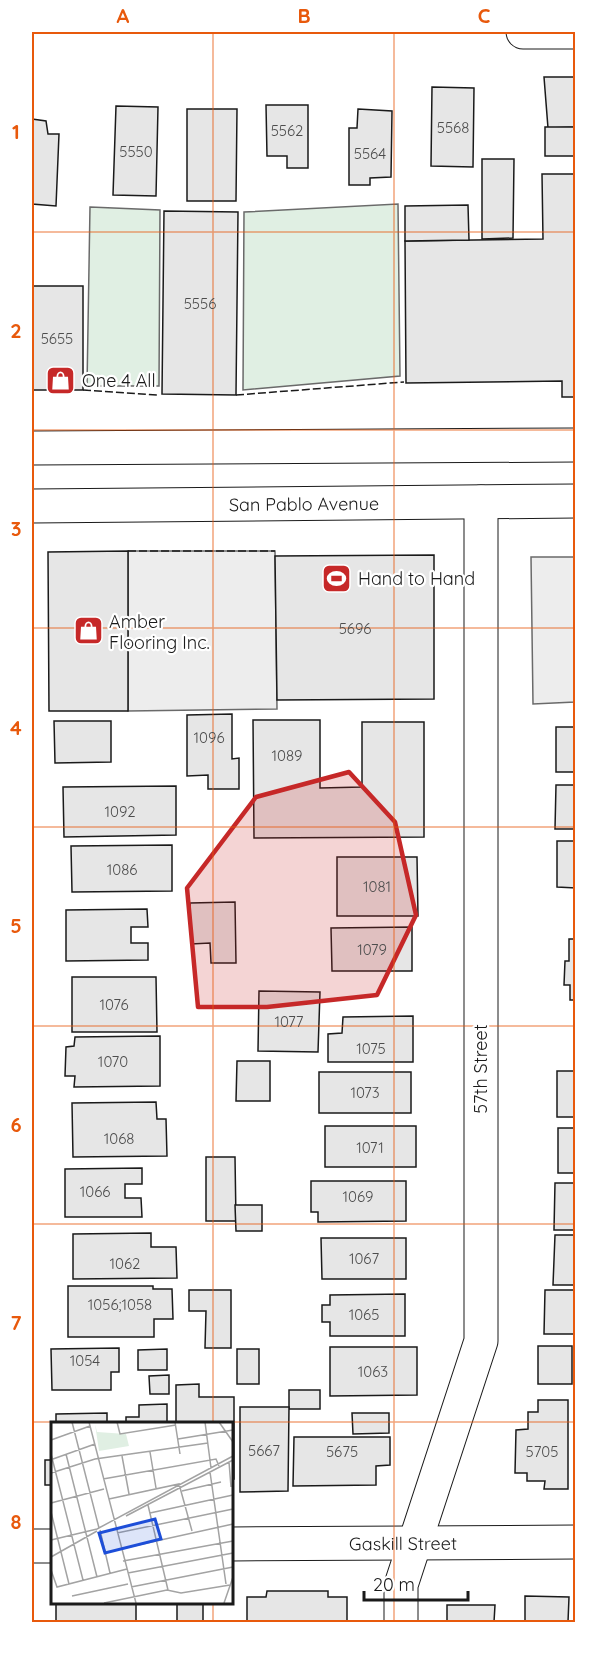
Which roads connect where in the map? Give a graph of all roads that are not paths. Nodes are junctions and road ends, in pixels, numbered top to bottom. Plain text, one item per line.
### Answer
1 (524, 32) edge
2 (576, 32) edge
3 (576, 445) edge
4 (32, 448) edge
5 (576, 501) edge
6 (481, 502) junction
7 (32, 506) edge
8 (415, 1542) junction
9 (576, 1542) edge
10 (232, 1544) edge
11 (32, 1546) edge
12 (51, 1546) edge
13 (401, 1623) edge

1 - 2 street
3 - 4 street
5 - 6 street, San Pablo Avenue
6 - 7 street, San Pablo Avenue
6 - 8 street, 57th Street
8 - 9 street, Gaskill Street
8 - 10 street, Gaskill Street
8 - 13 street, 57th Street
11 - 12 street

